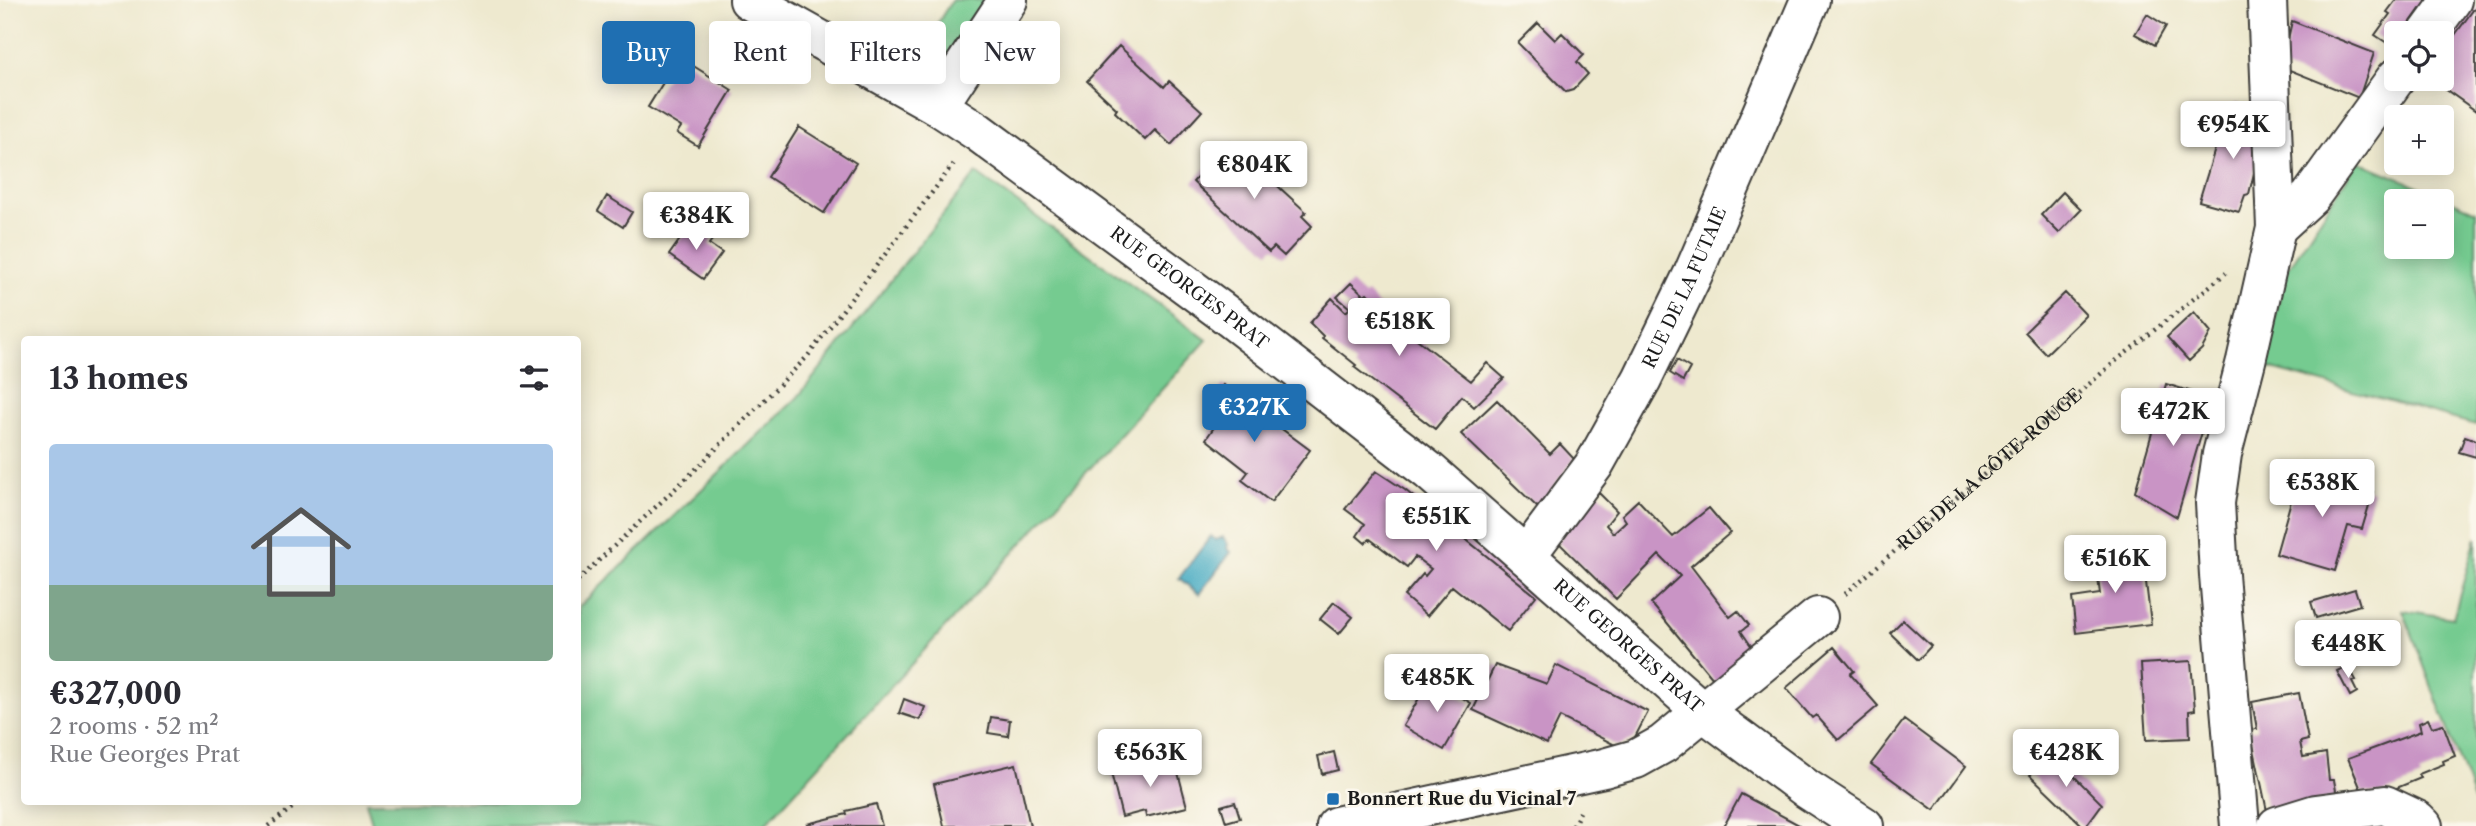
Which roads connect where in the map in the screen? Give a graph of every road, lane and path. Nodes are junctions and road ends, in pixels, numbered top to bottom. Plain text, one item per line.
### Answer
1 (749, 0) edge
2 (1008, 0) edge
3 (1810, 0) edge
4 (2267, 0) edge
5 (2452, 0) edge
6 (2437, 21) edge
7 (2387, 91) edge
8 (938, 106) junction
9 (978, 132) junction
10 (2276, 228) junction
11 (2236, 265) dead end
12 (1526, 556) junction
13 (581, 577) edge
14 (1818, 617) joint
15 (1701, 710) junction
16 (296, 805) edge
17 (1354, 824) edge
18 (268, 826) edge
19 (1864, 826) edge
20 (2240, 826) edge
21 (2277, 826) edge
22 (2423, 826) edge

1 - 8 street, RUE GEORGES PRAT
2 - 8 street
3 - 12 street, RUE DE LA FUTAIE
4 - 10 street
5 - 6 street
7 - 10 street
8 - 9 street, RUE GEORGES PRAT
9 - 12 street, RUE GEORGES PRAT
9 - 13 path
10 - 20 street
11 - 14 path, RUE DE LA CÔTE-ROUGE
12 - 15 street, RUE GEORGES PRAT
14 - 15 street
15 - 17 street
15 - 19 street, RUE GEORGES PRAT
16 - 18 path
21 - 22 street

